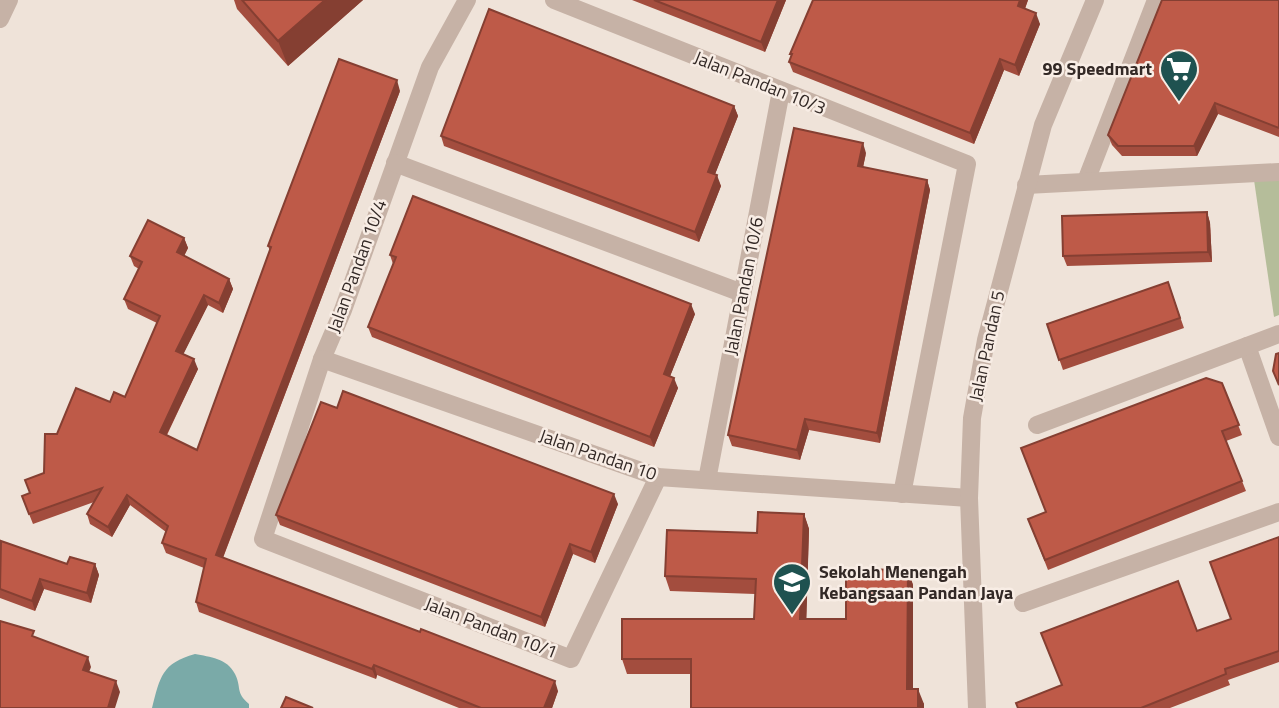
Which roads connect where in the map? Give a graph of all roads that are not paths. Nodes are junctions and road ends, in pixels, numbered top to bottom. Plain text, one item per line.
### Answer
1 (9, 0) edge
2 (467, 0) edge
3 (554, 0) edge
4 (1094, 0) edge
5 (1156, 0) edge
6 (0, 19) edge
7 (781, 91) junction
8 (395, 163) junction
9 (1279, 172) edge
10 (1086, 181) junction
11 (1026, 185) junction
12 (742, 293) junction
13 (1279, 334) edge
14 (1247, 346) junction
15 (322, 359) junction
16 (1037, 425) dead end
17 (1279, 437) edge
18 (658, 477) junction
19 (706, 480) junction
20 (902, 495) junction
21 (970, 498) junction
22 (1279, 512) edge
23 (263, 539) joint
24 (1023, 603) dead end
25 (978, 708) edge

1 - 6 street
2 - 8 street, Jalan Pandan 10/4
3 - 7 street, Jalan Pandan 10/3
4 - 11 street, Jalan Pandan 5
5 - 10 street
7 - 12 street, Jalan Pandan 10/6
7 - 20 street, Jalan Pandan 10/3
8 - 12 street
8 - 15 street, Jalan Pandan 10/4
9 - 10 street
10 - 11 street
11 - 21 street, Jalan Pandan 5
12 - 19 street, Jalan Pandan 10/6
13 - 14 street
14 - 16 street
14 - 17 street
15 - 18 street, Jalan Pandan 10
15 - 23 street, Jalan Pandan 10/4
18 - 19 street, Jalan Pandan 10
18 - 23 street, Jalan Pandan 10/1
19 - 20 street, Jalan Pandan 10
20 - 21 street, Jalan Pandan 10
21 - 25 street, Jalan Pandan 5
22 - 24 street

